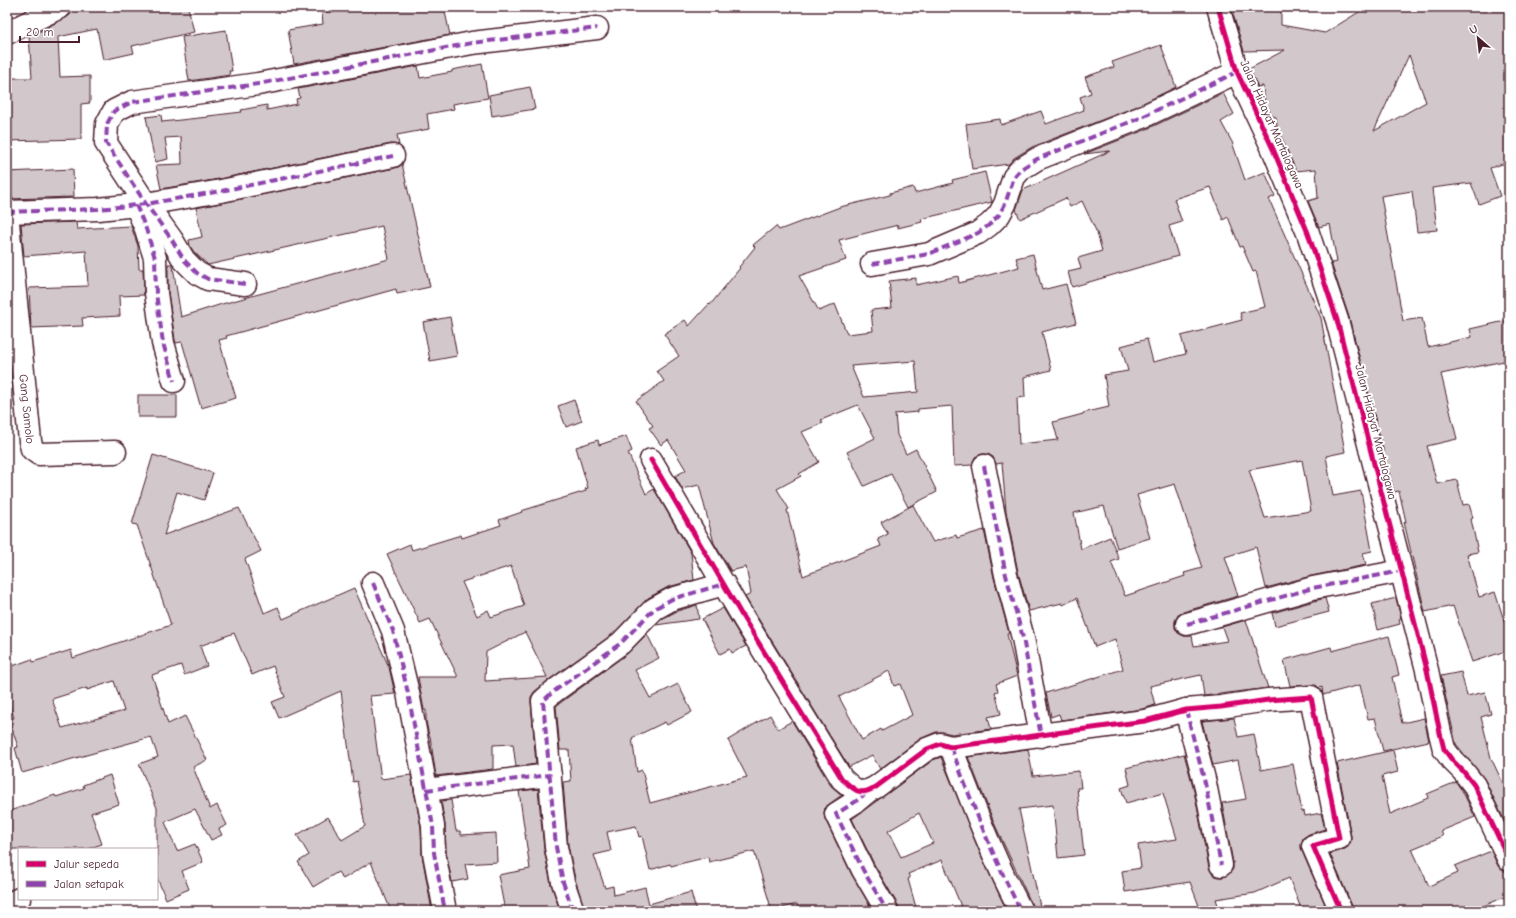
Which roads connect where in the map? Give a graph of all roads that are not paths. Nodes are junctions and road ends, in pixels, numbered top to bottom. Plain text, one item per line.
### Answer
1 (60, 7) edge
2 (1218, 7) edge
3 (597, 28) dead end
4 (7, 33) edge
5 (1237, 72) junction
6 (393, 156) dead end
7 (141, 204) junction
8 (7, 213) edge
9 (872, 264) dead end
10 (246, 284) dead end
11 (174, 381) dead end
12 (115, 452) dead end
13 (651, 460) dead end
14 (984, 466) dead end
15 (1401, 571) junction
16 (374, 583) dead end
17 (724, 584) junction
18 (1187, 624) dead end
19 (1186, 710) junction
20 (1041, 736) junction
21 (951, 747) junction
22 (550, 775) junction
23 (426, 790) junction
24 (867, 792) junction
25 (1509, 860) edge
26 (1221, 865) dead end
27 (18, 900) edge
28 (7, 905) edge
29 (445, 911) edge
30 (573, 911) edge
31 (887, 911) edge
32 (1021, 911) edge
33 (1341, 911) edge

1 - 4 street
2 - 5 street, Jalan Hidayat Martalogawa
3 - 7 street
5 - 9 street
5 - 15 street, Jalan Hidayat Martalogawa
6 - 7 street
7 - 8 street
7 - 10 street
7 - 11 street
8 - 12 street, Gang Samolo
13 - 17 street
14 - 20 street
15 - 18 street
15 - 25 street, Jalan Hidayat Martalogawa
16 - 23 street
17 - 22 street
17 - 24 street
19 - 20 street
19 - 26 street
19 - 33 street
20 - 21 street
21 - 24 street
21 - 32 street
22 - 23 street
22 - 30 street
23 - 29 street
24 - 31 street
27 - 28 street

